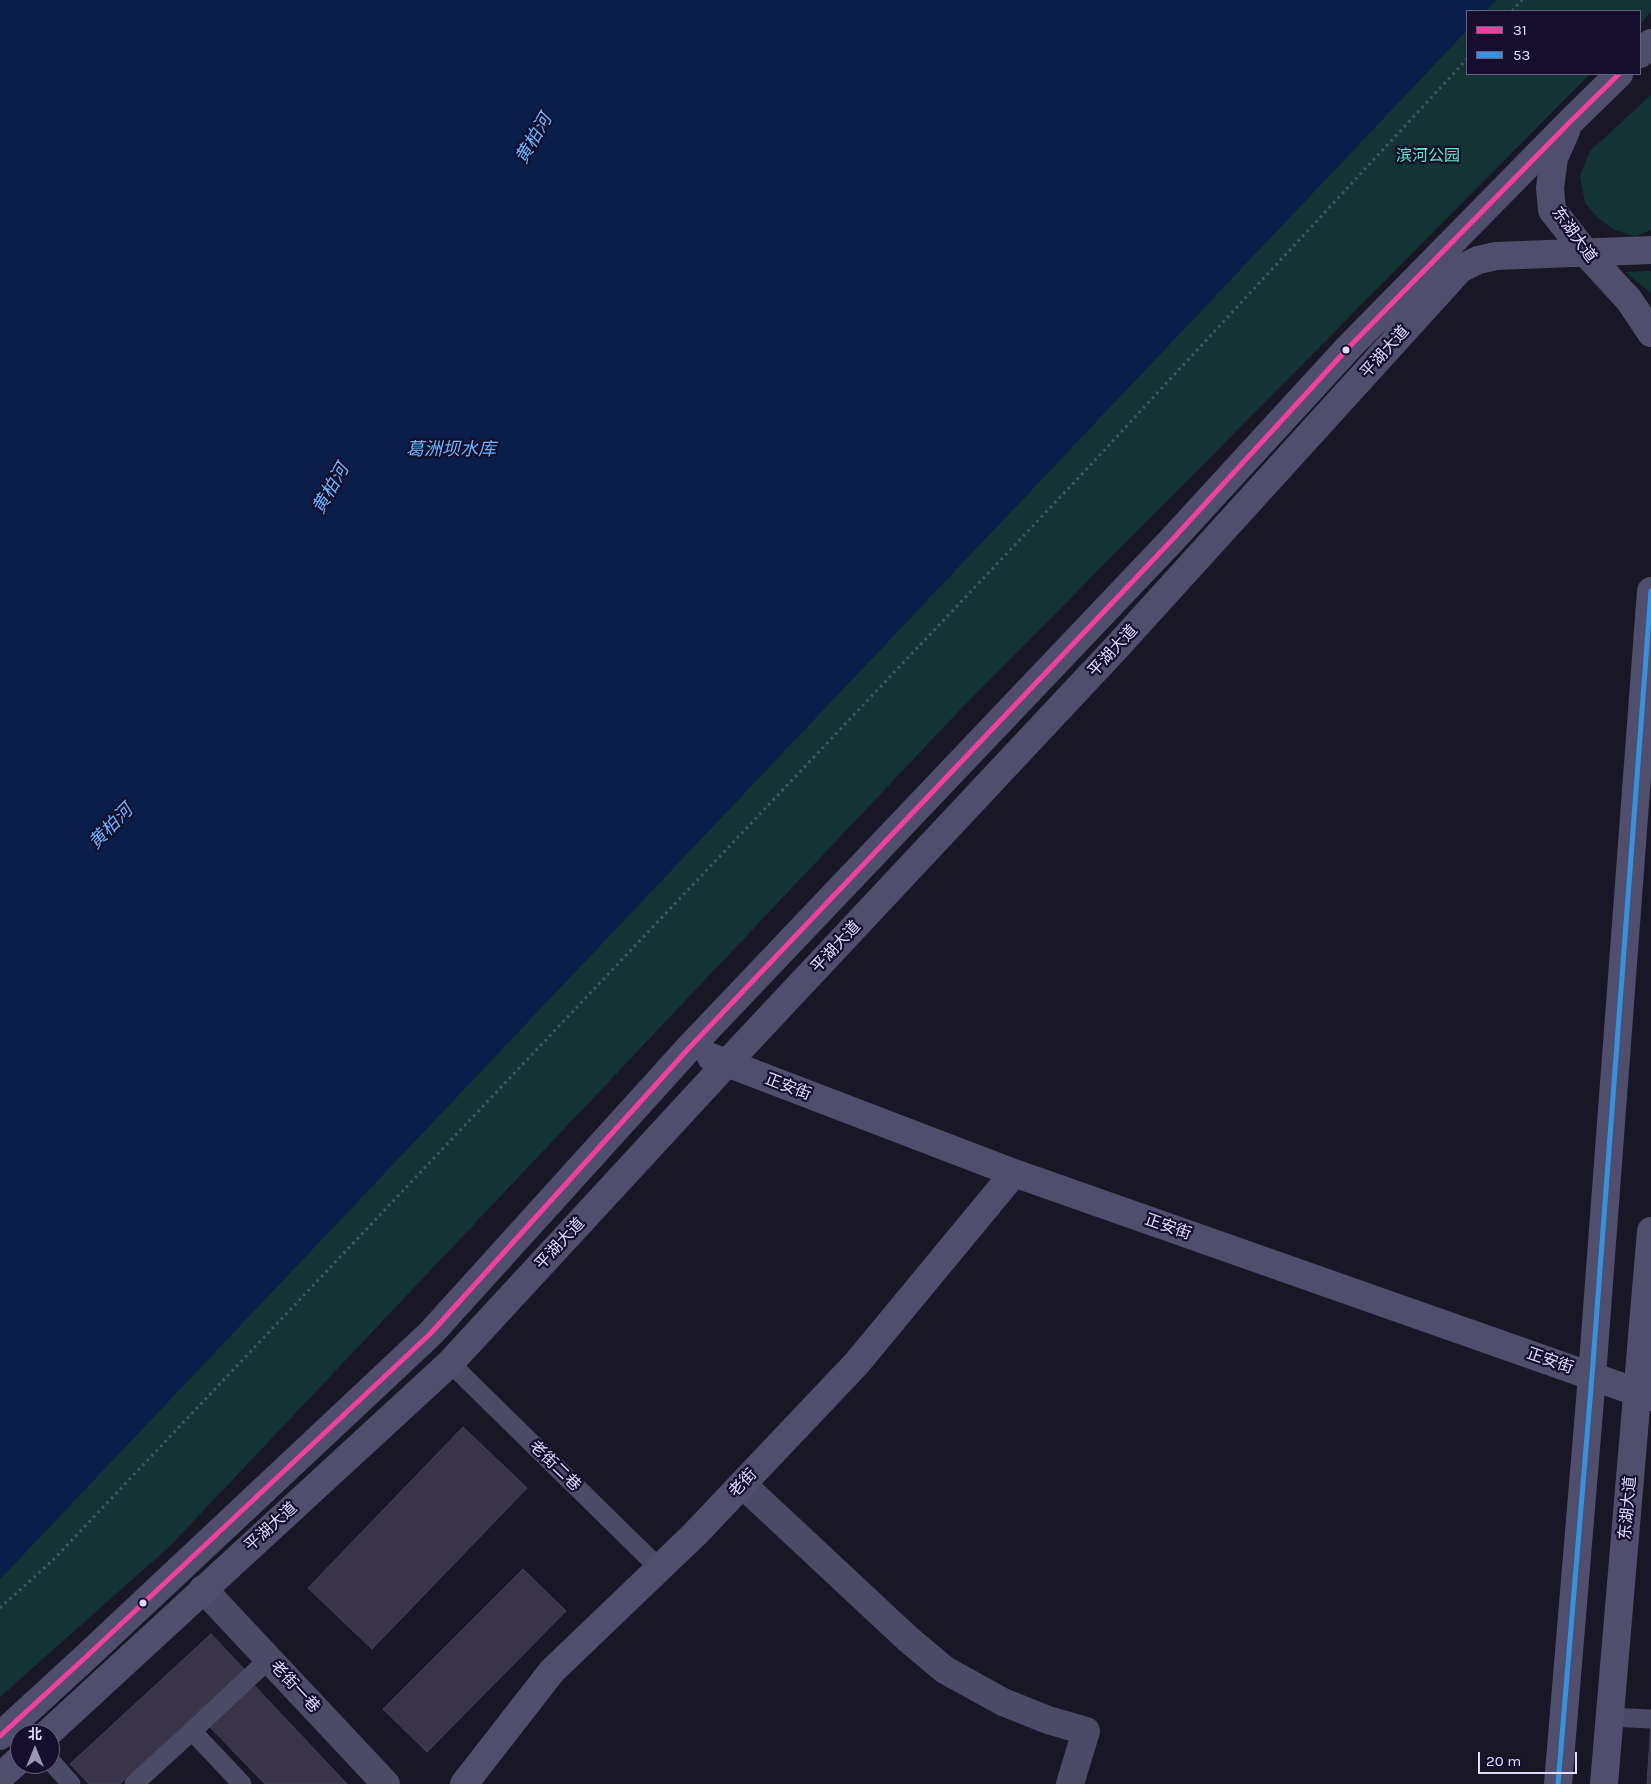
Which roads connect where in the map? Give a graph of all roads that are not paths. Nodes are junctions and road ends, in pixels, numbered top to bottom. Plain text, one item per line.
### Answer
1 (1651, 43) edge
2 (1641, 53) edge
3 (1618, 75) edge
4 (1571, 121) junction
5 (1651, 250) edge
6 (1584, 252) junction
7 (1651, 333) edge
8 (1651, 591) edge
9 (689, 1048) junction
10 (727, 1063) junction
11 (1014, 1172) junction
12 (1651, 1231) edge
13 (450, 1363) junction
14 (1592, 1376) junction
15 (1644, 1395) edge
16 (742, 1484) junction
17 (659, 1568) junction
18 (203, 1589) junction
19 (269, 1659) junction
20 (1610, 1717) junction
21 (1651, 1719) edge
22 (58, 1724) edge
23 (192, 1731) junction
24 (0, 1736) edge
25 (10, 1768) edge
26 (60, 1771) edge
27 (0, 1777) edge
28 (71, 1784) edge
29 (134, 1784) edge
30 (242, 1784) edge
31 (386, 1784) edge
32 (464, 1784) edge
33 (1070, 1784) edge
34 (1558, 1784) edge
35 (1604, 1784) edge

1 - 2 main road
3 - 4 main road, 平湖大道
4 - 6 main road, 东湖大道
4 - 9 main road, 平湖大道
5 - 6 main road, 平湖大道
6 - 7 main road, 东湖大道
6 - 10 main road, 平湖大道
8 - 14 main road
9 - 10 main road, 正安街
9 - 24 main road, 平湖大道
10 - 11 main road, 正安街
10 - 13 main road, 平湖大道
11 - 14 main road, 正安街
11 - 16 main road, 老街
12 - 15 main road, 东湖大道
13 - 17 lane, 老街二巷
13 - 18 main road, 平湖大道
14 - 15 main road, 正安街
14 - 34 main road
15 - 20 main road, 东湖大道
16 - 17 main road, 老街
16 - 33 street
17 - 32 main road, 老街
18 - 19 street, 老街一巷
18 - 22 main road, 平湖大道
19 - 23 lane
19 - 31 street, 老街一巷
20 - 21 lane
20 - 35 main road, 东湖大道
23 - 29 lane
23 - 30 lane
25 - 27 main road
26 - 28 lane

